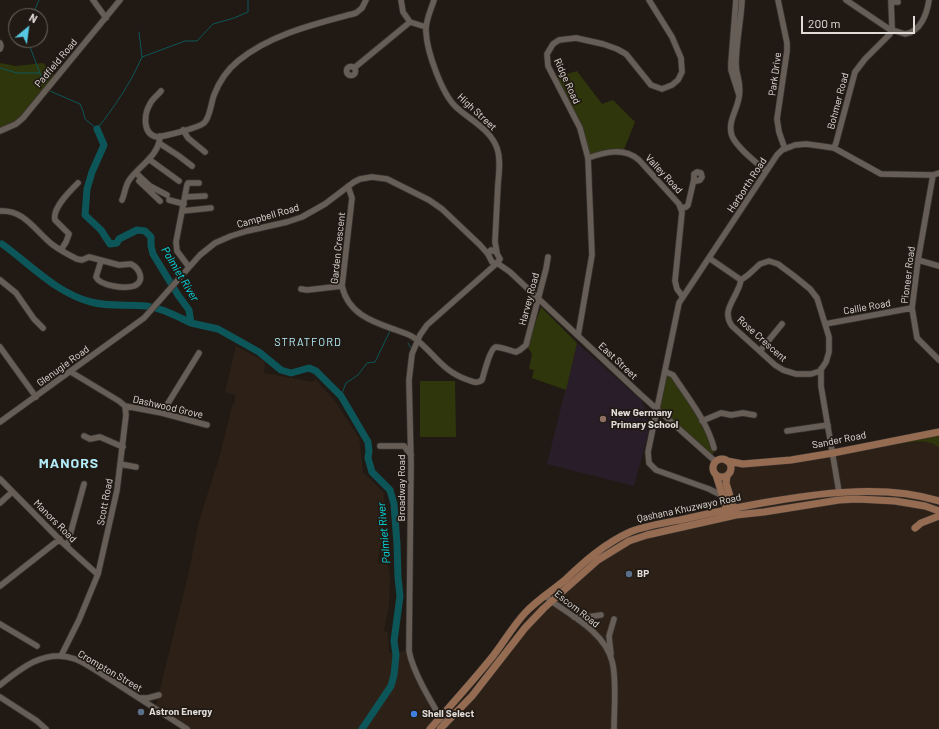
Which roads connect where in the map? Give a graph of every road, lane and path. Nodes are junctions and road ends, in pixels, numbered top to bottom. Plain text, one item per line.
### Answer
1 (93, 0) edge
2 (120, 0) edge
3 (366, 0) edge
4 (401, 0) edge
5 (434, 0) edge
6 (649, 0) edge
7 (736, 0) edge
8 (742, 0) edge
9 (778, 0) edge
10 (846, 0) edge
11 (929, 0) edge
12 (891, 1) edge
13 (898, 2) dead end
14 (106, 18) junction
15 (410, 22) junction
16 (426, 27) junction
17 (892, 30) junction
18 (0, 43) edge
19 (0, 49) edge
20 (354, 68) dead end
21 (161, 91) dead end
22 (740, 95) junction
23 (0, 130) edge
24 (184, 130) junction
25 (160, 136) junction
26 (159, 144) junction
27 (834, 148) junction
28 (785, 149) junction
29 (206, 152) dead end
30 (588, 158) junction
31 (150, 160) junction
32 (192, 166) dead end
33 (766, 171) junction
34 (939, 173) edge
35 (135, 174) junction
36 (924, 175) junction
37 (933, 175) junction
38 (694, 179) dead end
39 (179, 181) dead end
40 (78, 183) dead end
41 (199, 183) dead end
42 (930, 185) junction
43 (348, 186) junction
44 (205, 196) dead end
45 (185, 197) junction
46 (122, 200) dead end
47 (160, 201) dead end
48 (184, 204) junction
49 (211, 208) dead end
50 (681, 208) junction
51 (0, 211) edge
52 (182, 211) junction
53 (61, 250) junction
54 (494, 256) junction
55 (548, 257) dead end
56 (709, 258) junction
57 (918, 260) junction
58 (101, 261) junction
59 (939, 266) edge
60 (189, 268) junction
61 (0, 280) edge
62 (741, 280) junction
63 (342, 286) junction
64 (301, 289) dead end
65 (683, 297) junction
66 (538, 298) junction
67 (912, 308) junction
68 (136, 324) joint
69 (782, 324) dead end
70 (825, 324) junction
71 (43, 328) dead end
72 (578, 336) junction
73 (417, 341) junction
74 (526, 345) joint
75 (0, 347) edge
76 (760, 351) junction
77 (200, 353) dead end
78 (939, 360) edge
79 (821, 369) junction
80 (70, 372) junction
81 (666, 372) junction
82 (809, 375) junction
83 (821, 386) junction
84 (36, 397) junction
85 (125, 406) junction
86 (657, 410) junction
87 (162, 413) junction
88 (754, 415) dead end
89 (702, 421) junction
90 (0, 422) edge
91 (207, 425) dead end
92 (828, 425) junction
93 (787, 431) dead end
94 (939, 432) edge
95 (84, 436) dead end
96 (123, 446) junction
97 (380, 446) dead end
98 (714, 448) dead end
99 (833, 453) junction
100 (411, 456) junction
101 (727, 461) junction
102 (716, 462) junction
103 (120, 464) junction
104 (743, 464) junction
105 (136, 467) dead end
106 (729, 473) junction
107 (716, 475) junction
108 (0, 479) edge
109 (84, 484) dead end
110 (12, 492) junction
111 (839, 492) junction
112 (723, 496) junction
113 (939, 501) edge
114 (0, 503) edge
115 (939, 511) edge
116 (731, 513) junction
117 (939, 516) edge
118 (915, 528) dead end
119 (60, 539) junction
120 (66, 546) junction
121 (98, 574) junction
122 (0, 586) edge
123 (545, 595) junction
124 (550, 601) junction
125 (601, 614) dead end
126 (574, 617) junction
127 (614, 620) dead end
128 (0, 624) edge
129 (37, 646) dead end
130 (61, 656) junction
131 (612, 661) junction
132 (0, 685) edge
133 (159, 695) dead end
134 (0, 697) edge
135 (140, 698) junction
136 (440, 717) junction
137 (443, 727) edge
138 (46, 729) edge
139 (187, 729) edge
140 (430, 729) edge
141 (614, 729) edge

1 - 14 street
2 - 14 street, Padfield Road
3 - 24 street
4 - 15 street
5 - 16 street, High Street
6 - 30 street, Ridge Road
7 - 22 street
8 - 22 street
9 - 28 street, Park Drive
10 - 17 street
11 - 17 street
12 - 13 street
12 - 17 street
14 - 23 street, Padfield Road
15 - 16 street
15 - 20 street
16 - 54 street, High Street
17 - 27 street, Bohmer Road
18 - 19 street
21 - 25 street
22 - 33 street
24 - 25 street
24 - 29 street
25 - 26 street
26 - 31 street
26 - 32 street
27 - 28 street
27 - 36 street
28 - 33 street, Harborth Road
30 - 50 street, Valley Road
30 - 72 street, Ridge Road
31 - 35 street
31 - 39 street
33 - 56 street, Harborth Road
34 - 37 street
35 - 46 street
35 - 47 street
35 - 48 street
36 - 37 street
36 - 42 street
37 - 42 street, Pioneer Road
38 - 50 street
40 - 53 street
41 - 45 street
42 - 57 street, Pioneer Road
43 - 54 street, Campbell Road
43 - 60 street, Campbell Road
43 - 63 street, Garden Crescent
44 - 45 street
45 - 48 street
48 - 52 street
49 - 52 street
50 - 65 street, Valley Road
51 - 53 street
52 - 60 street
53 - 58 street
54 - 66 street, East Street
54 - 73 street, Broadway Road
55 - 66 street, Harvey Road
56 - 62 street
56 - 65 street, Harborth Road
57 - 59 street
57 - 67 street, Pioneer Road
58 - 58 street
60 - 68 street, Campbell Road
61 - 71 street
62 - 70 street, Rose Crescent
62 - 76 street, Rose Crescent
63 - 64 street
63 - 73 street, Garden Crescent
65 - 81 street, Harborth Road
66 - 72 street, East Street
66 - 74 street, Harvey Road
67 - 70 street, Callie Road
67 - 78 street, Pioneer Road
68 - 80 street, Glenugie Road
69 - 76 street
70 - 79 street, Rose Crescent
72 - 86 street, East Street
73 - 74 street, Garden Crescent
73 - 100 street, Broadway Road
75 - 84 street
76 - 82 street, Rose Crescent
77 - 87 street
79 - 82 street
79 - 83 street
80 - 84 street, Glenugie Road
80 - 85 street
81 - 86 street, Harborth Road
81 - 89 street
82 - 83 street
83 - 92 street
84 - 90 street, Glenugie Road
85 - 87 street, Dashwood Grove
85 - 96 street, Scott Road
86 - 102 street, East Street
86 - 112 street, Harborth Road
87 - 91 street, Dashwood Grove
88 - 89 street
89 - 98 street
92 - 93 street
92 - 99 street
94 - 99 main road, Sander Road
95 - 96 street
96 - 103 street, Scott Road
97 - 100 street
99 - 104 main road, Sander Road
99 - 111 street
100 - 136 street, Broadway Road
101 - 102 main road
101 - 104 main road, Sander Road
101 - 106 main road
102 - 107 main road
103 - 105 street
103 - 121 street, Scott Road
104 - 106 main road, Sander Road
106 - 107 main road
106 - 116 main road
107 - 112 main road
108 - 110 street, Manors Road
109 - 120 street
110 - 114 street
110 - 119 street, Manors Road
111 - 113 main road, Qashana Khuzwayo Road
111 - 116 main road, Qashana Khuzwayo Road
112 - 116 main road
115 - 116 main road, Qashana Khuzwayo Road
116 - 123 main road, Qashana Khuzwayo Road
116 - 124 main road, Qashana Khuzwayo Road
117 - 118 main road
119 - 120 street, Manors Road
119 - 122 street
120 - 121 street, Manors Road
121 - 130 street, Scott Road
123 - 124 street, Escom Road
123 - 136 main road, Qashana Khuzwayo Road
124 - 126 street, Escom Road
124 - 137 main road, Qashana Khuzwayo Road
125 - 126 street
126 - 131 street, Escom Road
127 - 131 street
128 - 129 street
130 - 132 street, Crompton Street
130 - 135 street, Crompton Street
131 - 141 street, Escom Road
133 - 135 street
134 - 138 street
135 - 139 street, Crompton Street
136 - 137 street, Broadway Road
136 - 140 main road, Qashana Khuzwayo Road

